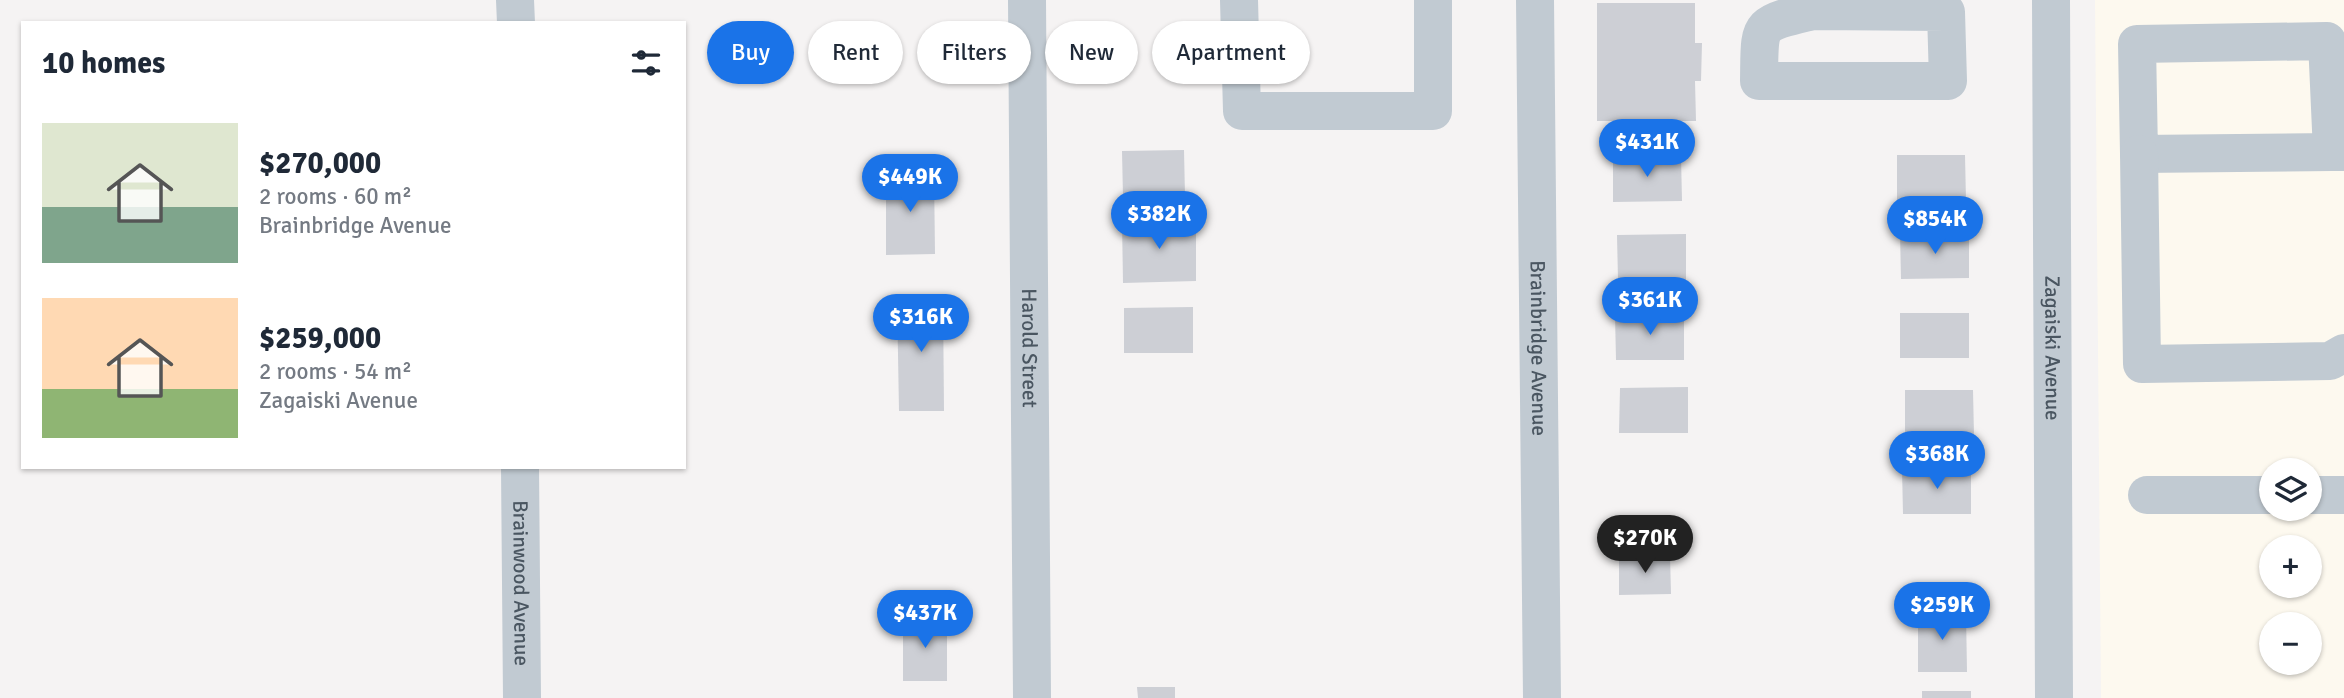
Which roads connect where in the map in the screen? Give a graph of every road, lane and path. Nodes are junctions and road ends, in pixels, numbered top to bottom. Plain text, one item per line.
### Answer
1 (515, 0) edge
2 (1027, 0) edge
3 (1239, 0) edge
4 (1433, 0) edge
5 (1535, 0) edge
6 (2052, 0) edge
7 (1814, 6) edge
8 (516, 21) edge
9 (2338, 152) edge
10 (2139, 154) junction
11 (2344, 353) edge
12 (520, 469) edge
13 (2147, 495) dead end
14 (2259, 495) edge
15 (2322, 495) edge
16 (2344, 495) edge
17 (522, 698) edge
18 (1032, 698) edge
19 (1542, 698) edge
20 (2054, 698) edge

1 - 8 street
2 - 18 street, Harold Street
3 - 4 street
5 - 19 street, Brainbridge Avenue
6 - 20 street, Zagaiski Avenue
7 - 7 street
9 - 10 street
9 - 10 street
10 - 11 street
12 - 17 street, Brainwood Avenue
13 - 14 street
15 - 16 street

